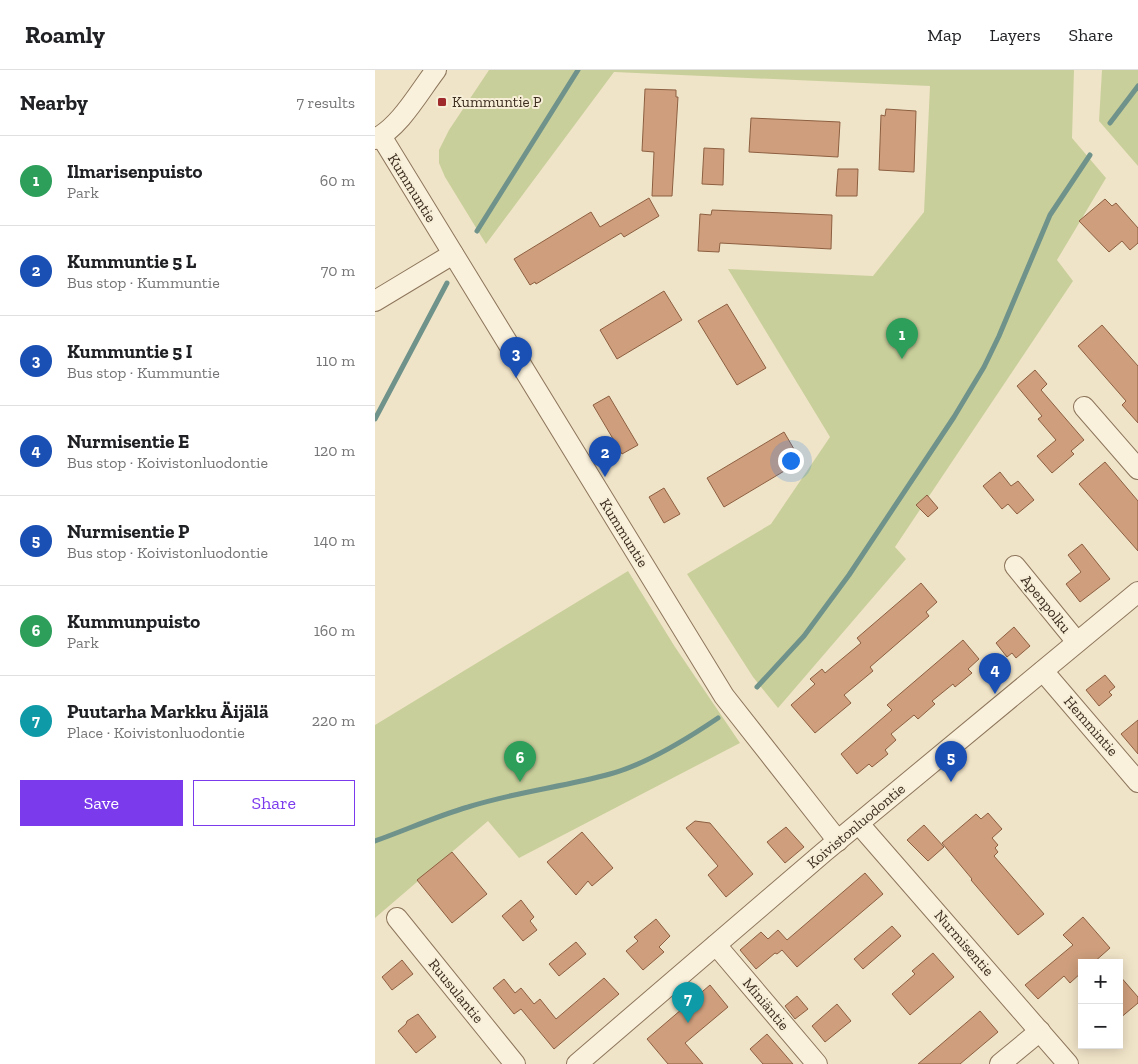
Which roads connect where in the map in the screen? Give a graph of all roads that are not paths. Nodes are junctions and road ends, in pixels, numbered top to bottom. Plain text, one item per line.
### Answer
1 (435, 70) edge
2 (378, 138) edge
3 (453, 254) junction
4 (375, 301) edge
5 (1084, 407) dead end
6 (1138, 468) edge
7 (1015, 566) dead end
8 (1138, 592) edge
9 (1077, 642) junction
10 (1043, 671) junction
11 (1138, 782) edge
12 (859, 824) junction
13 (838, 841) junction
14 (397, 918) dead end
15 (716, 945) junction
16 (1040, 1031) junction
17 (515, 1064) edge
18 (577, 1064) edge
19 (817, 1064) edge
20 (1000, 1064) edge
21 (1068, 1064) edge

1 - 2 street
2 - 3 street, Kummuntie
3 - 4 street
3 - 13 street, Kummuntie
5 - 6 street
7 - 9 street, Apenpolku
8 - 9 street, Koivistonluodontie
9 - 10 street, Koivistonluodontie
10 - 11 street, Hemmintie
10 - 12 street, Koivistonluodontie
12 - 13 street, Koivistonluodontie
12 - 16 street, Nurmisentie
13 - 15 street, Koivistonluodontie
14 - 17 street, Ruusulantie
15 - 18 street, Koivistonluodontie
15 - 19 street, Miniäntie
16 - 20 street
16 - 21 street, Nurmisentie

